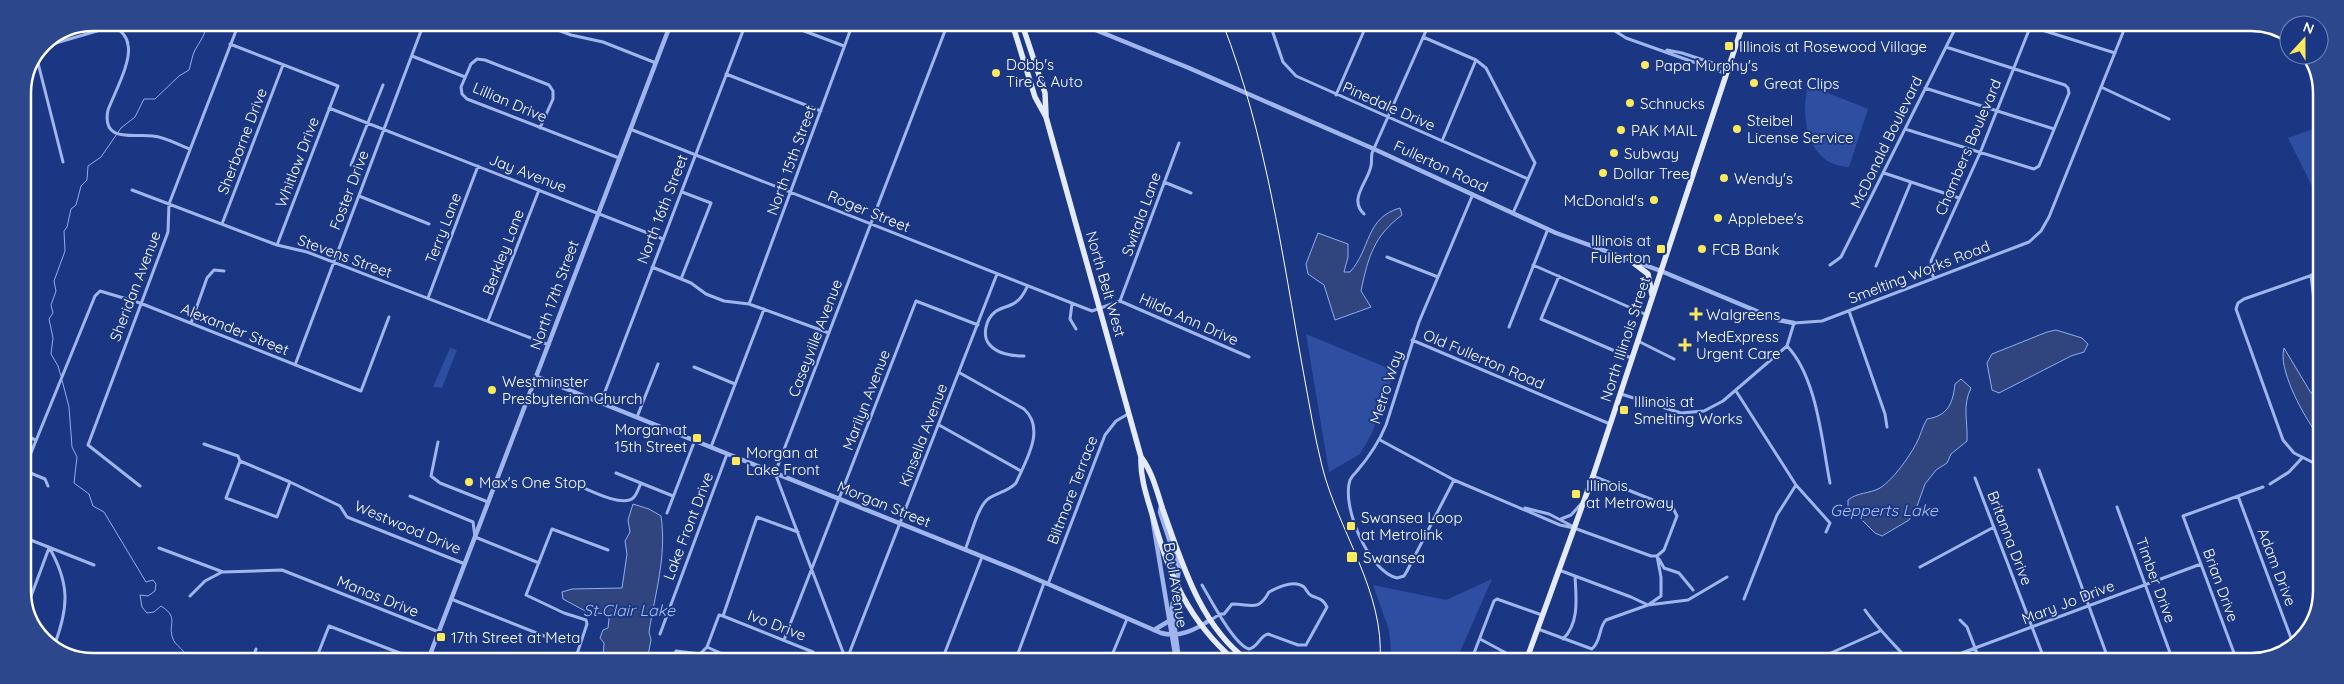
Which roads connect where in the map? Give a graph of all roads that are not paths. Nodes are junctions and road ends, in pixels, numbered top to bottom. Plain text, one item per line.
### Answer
1 (97, 31) edge
2 (120, 31) edge
3 (236, 31) edge
4 (421, 31) edge
5 (561, 31) edge
6 (668, 31) edge
7 (743, 31) edge
8 (804, 31) edge
9 (849, 31) edge
10 (945, 31) edge
11 (1014, 31) edge
12 (1024, 31) edge
13 (1098, 31) edge
14 (1272, 31) edge
15 (1364, 31) edge
16 (1426, 31) edge
17 (1615, 31) edge
18 (1741, 31) edge
19 (1954, 31) edge
20 (2027, 31) edge
21 (2047, 31) edge
22 (2124, 31) edge
23 (1423, 37) junction
24 (59, 42) edge
25 (230, 44) junction
26 (844, 46) junction
27 (1946, 47) junction
28 (2115, 53) junction
29 (412, 56) junction
30 (1476, 60) junction
31 (656, 63) junction
32 (39, 65) edge
33 (283, 65) junction
34 (2014, 69) junction
35 (1728, 71) junction
36 (726, 74) junction
37 (466, 77) junction
38 (383, 85) dead end
39 (2101, 87) junction
40 (1925, 88) junction
41 (1336, 95) junction
42 (329, 108) junction
43 (1997, 110) junction
44 (821, 111) junction
45 (1046, 117) junction
46 (1388, 118) junction
47 (2169, 119) dead end
48 (368, 123) junction
49 (540, 128) junction
50 (384, 129) junction
51 (630, 129) junction
52 (1905, 129) junction
53 (2054, 129) junction
54 (1442, 141) junction
55 (1179, 143) dead end
56 (1374, 149) junction
57 (190, 150) junction
58 (695, 153) junction
59 (1980, 153) junction
60 (619, 158) junction
61 (63, 162) dead end
62 (351, 165) dead end
63 (478, 166) junction
64 (1884, 173) junction
65 (1528, 179) junction
66 (1164, 182) junction
67 (1911, 182) junction
68 (132, 190) dead end
69 (539, 190) junction
70 (682, 192) junction
71 (791, 193) junction
72 (1191, 193) dead end
73 (1473, 194) junction
74 (359, 196) junction
75 (1959, 198) junction
76 (170, 204) junction
77 (598, 213) junction
78 (1513, 213) junction
79 (1364, 214) dead end
80 (222, 224) junction
81 (429, 224) dead end
82 (871, 224) junction
83 (1548, 229) junction
84 (663, 239) junction
85 (277, 245) junction
86 (1387, 257) dead end
87 (1631, 261) junction
88 (334, 262) junction
89 (1533, 265) junction
90 (1830, 265) dead end
91 (1876, 266) dead end
92 (652, 267) junction
93 (224, 271) dead end
94 (1661, 271) junction
95 (997, 274) junction
96 (1438, 276) junction
97 (1558, 276) junction
98 (2311, 276) joint
99 (1933, 278) junction
100 (681, 279) junction
101 (1027, 286) junction
102 (2313, 292) edge
103 (428, 298) junction
104 (1652, 299) junction
105 (1120, 301) junction
106 (140, 303) junction
107 (748, 304) junction
108 (1072, 304) junction
109 (764, 309) junction
110 (1100, 309) junction
111 (1849, 311) junction
112 (1647, 315) junction
113 (389, 317) dead end
114 (488, 322) junction
115 (191, 323) junction
116 (1794, 323) junction
117 (978, 325) junction
118 (1509, 327) dead end
119 (1076, 329) dead end
120 (829, 333) junction
121 (1412, 340) junction
122 (1638, 341) junction
123 (550, 345) junction
124 (1787, 346) junction
125 (1024, 356) dead end
126 (1249, 357) dead end
127 (1632, 358) junction
128 (1674, 359) dead end
129 (658, 364) dead end
130 (295, 365) junction
131 (694, 367) dead end
132 (960, 373) junction
133 (537, 376) junction
134 (735, 384) junction
135 (1736, 391) junction
136 (1620, 394) junction
137 (601, 402) junction
138 (1129, 414) junction
139 (637, 417) junction
140 (1610, 424) junction
141 (940, 425) junction
142 (1887, 427) dead end
143 (31, 438) edge
144 (36, 440) junction
145 (695, 440) junction
146 (1380, 440) junction
147 (438, 442) dead end
148 (204, 444) dead end
149 (711, 447) junction
150 (31, 452) edge
151 (727, 453) junction
152 (1141, 457) junction
153 (2302, 458) junction
154 (240, 461) junction
155 (2313, 463) edge
156 (2039, 470) dead end
157 (1021, 471) junction
158 (616, 473) dead end
159 (775, 473) junction
160 (31, 474) edge
161 (1592, 476) junction
162 (1975, 478) dead end
163 (1454, 480) junction
164 (290, 482) junction
165 (640, 483) junction
166 (1830, 483) dead end
167 (575, 484) dead end
168 (2270, 484) dead end
169 (1796, 485) junction
170 (48, 486) dead end
171 (140, 486) dead end
172 (2263, 487) dead end
173 (410, 496) dead end
174 (673, 496) junction
175 (2238, 496) junction
176 (840, 500) junction
177 (1584, 502) junction
178 (488, 503) junction
179 (1161, 503) junction
180 (1521, 507) junction
181 (2117, 507) dead end
182 (667, 513) dead end
183 (1152, 514) junction
184 (1561, 519) junction
185 (901, 524) junction
186 (1994, 527) junction
187 (1574, 528) junction
188 (798, 532) junction
189 (1826, 532) dead end
190 (476, 537) junction
191 (31, 540) edge
192 (49, 547) junction
193 (159, 548) dead end
194 (608, 550) dead end
195 (965, 550) junction
196 (1658, 556) junction
197 (982, 557) junction
198 (539, 563) junction
199 (465, 564) junction
200 (2201, 564) junction
201 (94, 565) dead end
202 (1920, 567) dead end
203 (813, 569) junction
204 (1559, 570) junction
205 (222, 572) junction
206 (1575, 576) junction
207 (1727, 577) dead end
208 (1046, 583) junction
209 (1202, 585) dead end
210 (2145, 585) junction
211 (1177, 588) junction
212 (1692, 590) dead end
213 (31, 595) edge
214 (190, 596) dead end
215 (452, 599) junction
216 (1744, 599) dead end
217 (1648, 605) junction
218 (2089, 606) junction
219 (1865, 610) dead end
220 (1220, 614) junction
221 (723, 616) junction
222 (1543, 616) junction
223 (1127, 619) junction
224 (1210, 620) junction
225 (1960, 620) dead end
226 (1169, 621) junction
227 (1201, 626) junction
228 (2032, 627) junction
229 (1538, 629) junction
230 (1154, 630) junction
231 (1880, 631) junction
232 (439, 632) junction
233 (660, 634) dead end
234 (1174, 635) junction
235 (2291, 638) edge
236 (1480, 639) junction
237 (1563, 639) junction
238 (56, 640) edge
239 (784, 640) junction
240 (562, 643) dead end
241 (707, 647) junction
242 (1975, 648) junction
243 (256, 650) dead end
244 (255, 653) edge
245 (318, 653) edge
246 (400, 653) edge
247 (430, 653) edge
248 (577, 653) edge
249 (675, 653) edge
250 (692, 653) edge
251 (701, 653) edge
252 (720, 653) edge
253 (813, 653) edge
254 (844, 653) edge
255 (850, 653) edge
256 (945, 653) edge
257 (1018, 653) edge
258 (1113, 653) edge
259 (1177, 653) edge
260 (1227, 653) edge
261 (1239, 653) edge
262 (1474, 653) edge
263 (1506, 653) edge
264 (1529, 653) edge
265 (1831, 653) edge
266 (1903, 653) edge
267 (1963, 653) edge
268 (1977, 653) edge
269 (2042, 653) edge
270 (2106, 653) edge
271 (2170, 653) edge
272 (2234, 653) edge

1 - 24 street
2 - 57 street
3 - 25 street, Sheridan Avenue
4 - 29 street, Foster Drive
5 - 31 street
6 - 31 street, North 17th Street
7 - 36 street, North 16th Street
8 - 26 street
9 - 26 street, North 15th Street
10 - 82 street, Caseyville Avenue
11 - 45 main road, North Belt West
12 - 45 main road, North Belt West
13 - 56 street, Fullerton Road
14 - 41 street, Pinedale Drive
15 - 41 street
16 - 23 street
17 - 35 street
18 - 35 main road, North Illinois Street
19 - 27 street, McDonald Boulevard
20 - 34 street, Chambers Boulevard
21 - 28 street
22 - 28 street, Smelting Works Road
23 - 30 street
23 - 46 street
25 - 33 street
25 - 57 street, Sheridan Avenue
26 - 44 street, North 15th Street
27 - 34 street
27 - 40 street, McDonald Boulevard
28 - 39 street, Smelting Works Road
29 - 37 street, Lillian Drive
29 - 50 street, Foster Drive
30 - 54 street
30 - 65 street
31 - 51 street, North 17th Street
32 - 61 street
33 - 42 street, Whitlow Drive
33 - 80 street, Sherborne Drive
34 - 43 street, Chambers Boulevard
34 - 53 street
35 - 94 main road, North Illinois Street
36 - 44 street
36 - 58 street, North 16th Street
37 - 49 street, Lillian Drive
37 - 49 street
38 - 48 street
39 - 47 street
39 - 99 street, Smelting Works Road
40 - 43 street
40 - 52 street, McDonald Boulevard
41 - 46 street, Pinedale Drive
42 - 48 street, Jay Avenue
42 - 85 street, Whitlow Drive
43 - 53 street
43 - 59 street, Chambers Boulevard
44 - 71 street, North 15th Street
45 - 110 main road, North Belt West
46 - 54 street, Pinedale Drive
46 - 56 street
48 - 50 street, Jay Avenue
48 - 62 street
49 - 60 street, Lillian Drive
50 - 63 street, Jay Avenue
50 - 74 street, Foster Drive
51 - 58 street, Roger Street
51 - 60 street, North 17th Street
52 - 59 street
52 - 64 street, McDonald Boulevard
53 - 59 street
54 - 65 street, Pinedale Drive
55 - 66 street, Switala Lane
56 - 73 street, Fullerton Road
56 - 79 street
57 - 76 street, Sheridan Avenue
58 - 70 street, North 16th Street
58 - 71 street, Roger Street
59 - 75 street, Chambers Boulevard
60 - 77 street, North 17th Street
63 - 69 street, Jay Avenue
63 - 103 street, Terry Lane
64 - 67 street
64 - 90 street, McDonald Boulevard
65 - 78 street
66 - 72 street
66 - 105 street, Switala Lane
67 - 75 street
67 - 91 street
68 - 76 street, Stevens Street
69 - 77 street, Jay Avenue
69 - 114 street, Berkley Lane
70 - 84 street, North 16th Street
70 - 100 street
71 - 82 street, Roger Street
71 - 107 street, North 15th Street
73 - 78 street, Fullerton Road
73 - 96 street, Old Fullerton Road
74 - 81 street
74 - 88 street, Foster Drive
75 - 99 street, Chambers Boulevard
76 - 80 street, Stevens Street
76 - 106 street, Sheridan Avenue
77 - 84 street, Jay Avenue
77 - 123 street, North 17th Street
78 - 83 street, Fullerton Road
80 - 85 street, Stevens Street
82 - 95 street, Roger Street
82 - 120 street, Caseyville Avenue
83 - 87 street, Fullerton Road
83 - 89 street
84 - 92 street, North 16th Street
85 - 88 street, Stevens Street
86 - 96 street
87 - 94 street, Fullerton Road
87 - 104 main road
88 - 103 street, Stevens Street
88 - 130 street, Foster Drive
89 - 97 street
89 - 118 street
92 - 100 street
92 - 137 street, North 16th Street
93 - 115 street
94 - 104 main road, North Illinois Street
94 - 116 street, Fullerton Road
95 - 101 street, Roger Street
95 - 117 street, Kinsella Avenue
96 - 121 street, Old Fullerton Road
97 - 112 street
97 - 127 street
98 - 102 street
98 - 153 street
99 - 111 street, Smelting Works Road
100 - 107 street
101 - 108 street, Roger Street
101 - 125 street
103 - 114 street, Stevens Street
104 - 112 main road, North Illinois Street
105 - 110 street
105 - 126 street, Hilda Ann Drive
106 - 115 street, Alexander Street
106 - 144 street, Alexander Street
106 - 171 street, Sheridan Avenue
107 - 109 street
108 - 110 street, Roger Street
108 - 119 street
109 - 120 street
109 - 134 street
110 - 138 main road, North Belt West
111 - 116 street, Smelting Works Road
111 - 142 street
112 - 122 main road, North Illinois Street
113 - 130 street, Alexander Street
114 - 123 street, Stevens Street
115 - 130 street, Alexander Street
116 - 124 street
117 - 132 street, Kinsella Avenue
117 - 176 street, Marilyn Avenue
120 - 159 street, Caseyville Avenue
121 - 140 street, Old Fullerton Road
121 - 146 street, Metro Way
122 - 127 main road, North Illinois Street
122 - 128 street
123 - 133 street, North 17th Street
124 - 135 street
124 - 166 street
127 - 136 main road, North Illinois Street
129 - 139 street
131 - 134 street
132 - 141 street, Kinsella Avenue
132 - 157 street
133 - 137 street, Morgan Street
133 - 178 street, North 17th Street
134 - 149 street
135 - 136 street
135 - 169 street
136 - 140 main road, North Illinois Street
137 - 139 street, Morgan Street
138 - 152 main road, North Belt West
138 - 208 street, Biltmore Terrace
139 - 145 street, Morgan Street
140 - 161 main road, North Illinois Street
141 - 157 street
141 - 185 street, Kinsella Avenue
143 - 144 street
144 - 150 street
145 - 149 street, Morgan Street
145 - 174 street
146 - 163 street, Metro Way
146 - 163 street, Metro Way
147 - 178 street
148 - 154 street, Westwood Drive
149 - 151 street, Morgan Street
151 - 159 street, Morgan Street
151 - 233 street, Lake Front Drive
152 - 179 main road, North Belt West
152 - 183 main road, North Belt West
153 - 155 street
153 - 168 street
154 - 164 street, Westwood Drive
154 - 164 street
156 - 218 street
157 - 195 street
158 - 165 street
159 - 176 street, Morgan Street
159 - 188 street
160 - 170 street
161 - 177 main road, North Illinois Street
161 - 196 street
162 - 186 street, Britanna Drive
163 - 180 street, Metro Way
164 - 199 street, Westwood Drive
165 - 167 street
165 - 174 street
169 - 189 street
169 - 216 street
172 - 175 street
173 - 190 street
174 - 182 street
175 - 200 street, Brian Drive
175 - 235 street, Adam Drive
176 - 185 street, Morgan Street
176 - 203 street, Marilyn Avenue
177 - 184 street
177 - 187 main road, North Illinois Street
178 - 190 street, North 17th Street
179 - 211 street, Boul Avenue
179 - 224 main road, North Belt West
180 - 184 street, Metro Way
180 - 187 street, Metro Way
181 - 210 street, Timber Drive
183 - 211 main road, North Belt West
183 - 226 street, Boul Avenue
184 - 187 street, Metro Way
185 - 195 street, Morgan Street
185 - 255 street, Kinsella Avenue
186 - 202 street
186 - 228 street, Britanna Drive
187 - 196 street
187 - 204 main road, North Illinois Street
188 - 203 street
188 - 221 street
190 - 198 street
190 - 199 street, North 17th Street
191 - 192 street
192 - 201 street
192 - 213 street
192 - 238 street
193 - 205 street
194 - 198 street
195 - 197 street, Morgan Street
196 - 212 street
196 - 217 street
197 - 208 street, Morgan Street
197 - 256 street
198 - 248 street
199 - 215 street, North 17th Street
200 - 210 street, Mary Jo Drive
200 - 272 street, Brian Drive
203 - 239 street, Marilyn Avenue
203 - 254 street
204 - 206 street
204 - 222 main road, North Illinois Street
205 - 214 street
205 - 232 street, Manas Drive
206 - 217 street
206 - 237 street
207 - 217 street
208 - 223 street, Morgan Street
208 - 257 street, Biltmore Terrace
209 - 220 street
210 - 218 street, Mary Jo Drive
210 - 271 street, Timber Drive
211 - 227 main road, North Belt West
211 - 234 street, Boul Avenue
215 - 232 street, North 17th Street
215 - 240 street
217 - 237 street
218 - 228 street, Mary Jo Drive
218 - 270 street
219 - 231 street
220 - 220 street
220 - 224 street
221 - 239 street, Ivo Drive
221 - 241 street
222 - 229 main road, North Illinois Street
222 - 236 street
223 - 230 street, Morgan Street
223 - 258 street
224 - 227 street
224 - 261 main road, North Belt West
225 - 242 street
226 - 230 street
226 - 234 street, Boul Avenue
227 - 234 street
227 - 260 main road, North Belt West
228 - 242 street, Mary Jo Drive
228 - 269 street, Britanna Drive
229 - 237 street
229 - 264 main road, North Illinois Street
230 - 234 street, Morgan Street
231 - 265 street
231 - 266 street
232 - 247 street, North 17th Street
234 - 259 street, Boul Avenue
236 - 262 street
236 - 263 street
239 - 253 street, Ivo Drive
241 - 251 street
241 - 252 street
242 - 267 street, Mary Jo Drive
242 - 268 street
243 - 244 street
245 - 246 street
249 - 250 street

